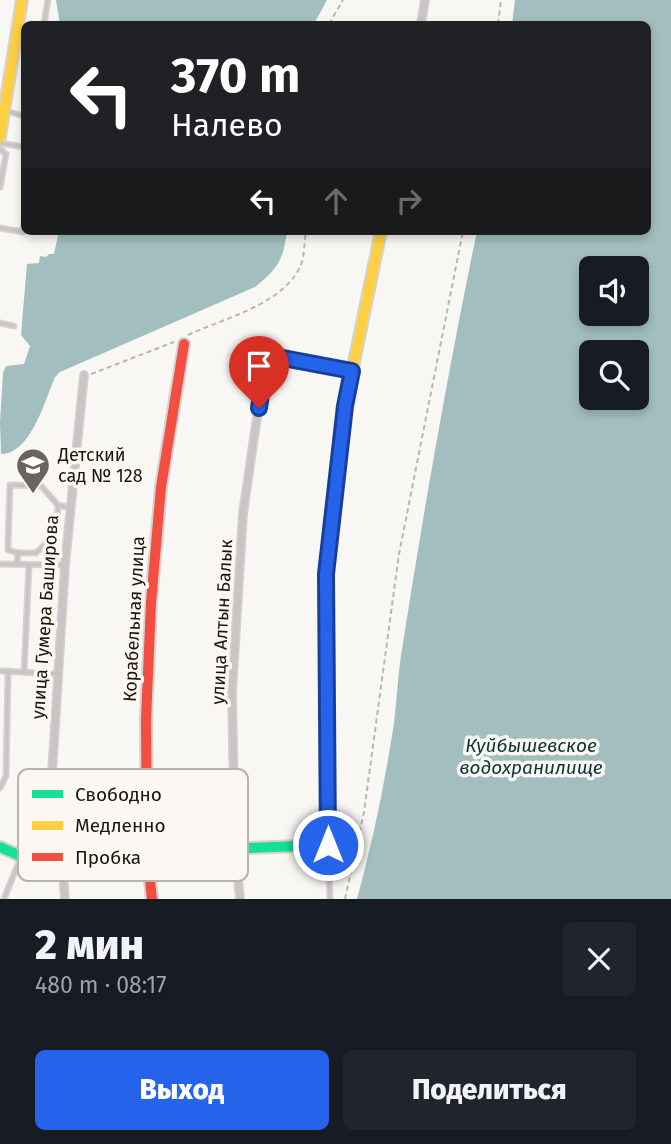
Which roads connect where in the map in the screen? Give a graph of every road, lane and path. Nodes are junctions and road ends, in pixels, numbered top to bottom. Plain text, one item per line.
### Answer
1 (22, 0) edge
2 (48, 0) edge
3 (343, 0) edge
4 (425, 0) edge
5 (501, 0) edge
6 (44, 21) edge
7 (331, 21) edge
8 (422, 21) edge
9 (498, 21) edge
10 (5, 111) junction
11 (21, 115) edge
12 (0, 137) edge
13 (0, 143) edge
14 (21, 146) edge
15 (0, 149) edge
16 (0, 187) edge
17 (0, 228) edge
18 (21, 232) edge
19 (305, 235) edge
20 (380, 235) edge
21 (462, 235) edge
22 (0, 323) edge
23 (14, 326) dead end
24 (184, 344) dead end
25 (267, 352) joint
26 (352, 371) junction
27 (84, 375) joint
28 (58, 505) junction
29 (70, 508) junction
30 (18, 553) junction
31 (0, 564) edge
32 (17, 564) junction
33 (29, 565) junction
34 (65, 565) junction
35 (0, 671) edge
36 (8, 671) junction
37 (24, 672) junction
38 (57, 674) junction
39 (52, 769) edge
40 (146, 769) edge
41 (233, 769) edge
42 (0, 788) edge
43 (328, 845) junction
44 (0, 847) edge
45 (248, 848) edge
46 (18, 855) edge
47 (18, 864) edge
48 (64, 881) edge
49 (150, 881) edge
50 (238, 881) edge
51 (4, 899) edge
52 (65, 899) edge
53 (152, 899) edge
54 (240, 899) edge
55 (330, 899) edge
56 (345, 899) edge

1 - 10 street
2 - 6 lane
3 - 7 path
4 - 8 street
5 - 9 path
10 - 11 lane
10 - 12 street
13 - 14 lane
15 - 16 lane
17 - 18 lane
19 - 27 path
20 - 26 street
21 - 56 path
22 - 23 lane
24 - 40 street, Корабельная улица
25 - 26 lane
25 - 41 street, улица Алтын Балык
26 - 43 street
27 - 29 street, улица Гумера Баширова
28 - 29 lane
28 - 30 lane
28 - 30 lane
29 - 34 street, улица Гумера Баширова
30 - 32 lane
31 - 32 lane
32 - 33 lane
33 - 34 lane
33 - 37 lane
34 - 38 street, улица Гумера Баширова
35 - 36 lane
36 - 37 lane
36 - 42 lane
37 - 38 lane
38 - 39 street, улица Гумера Баширова
43 - 45 street
43 - 55 lane
44 - 46 street
47 - 51 lane
48 - 52 street
49 - 53 street, Корабельная улица
50 - 54 street, улица Алтын Балык

